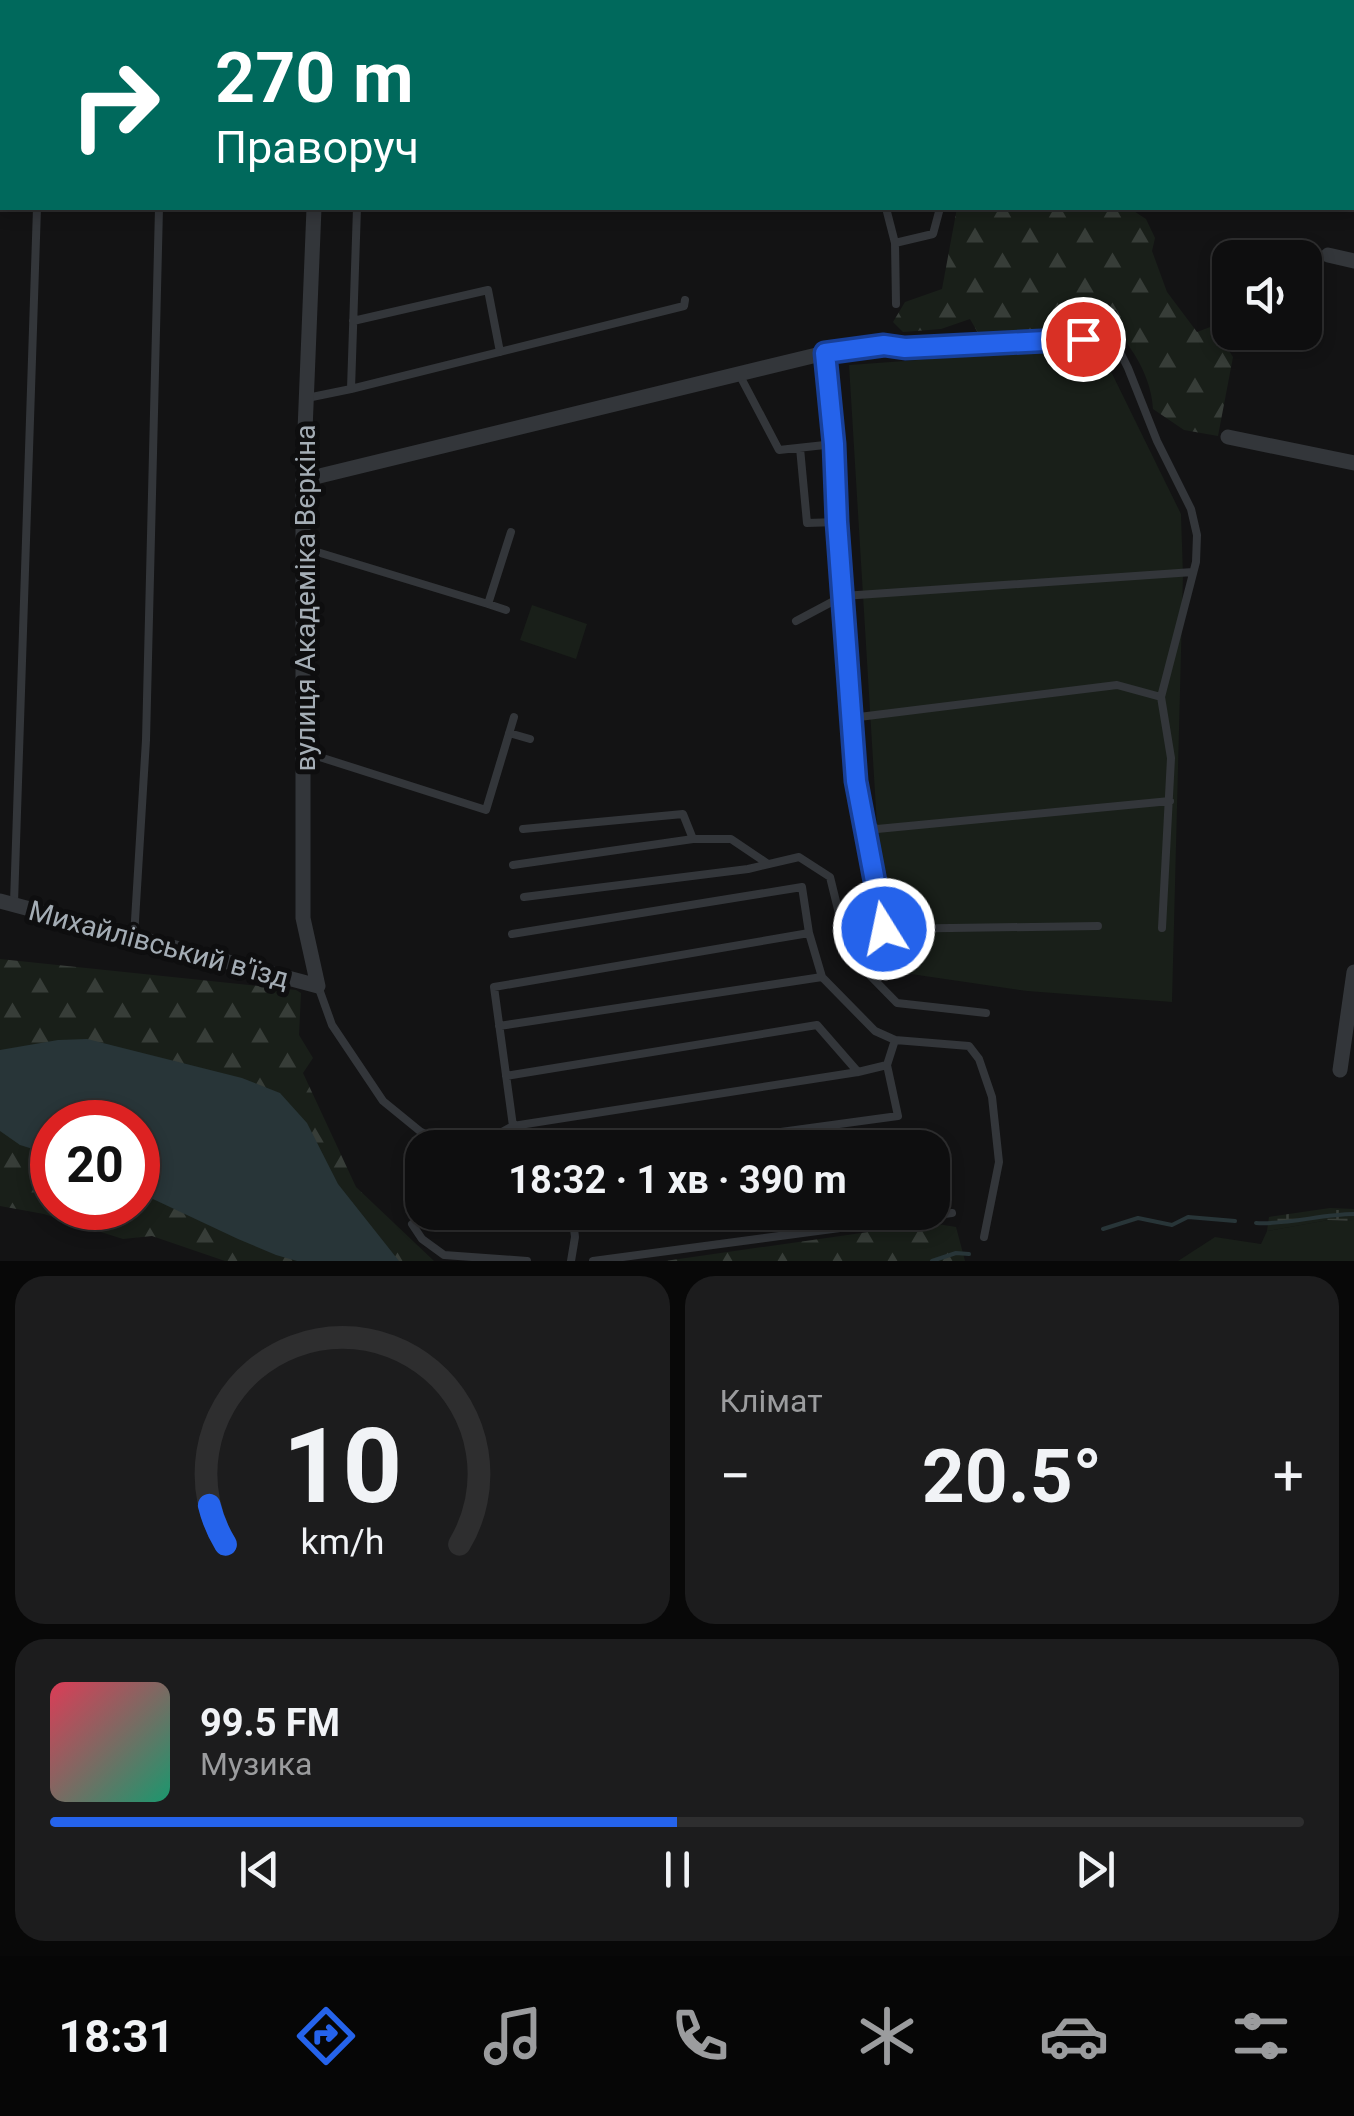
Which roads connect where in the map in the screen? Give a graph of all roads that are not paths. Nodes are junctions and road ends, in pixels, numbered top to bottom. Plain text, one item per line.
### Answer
1 (37, 210) edge
2 (159, 210) edge
3 (314, 210) edge
4 (356, 210) edge
5 (887, 210) edge
6 (939, 210) edge
7 (896, 243) junction
8 (1328, 256) dead end
9 (1354, 262) edge
10 (684, 300) dead end
11 (896, 304) dead end
12 (353, 320) junction
13 (905, 348) joint
14 (500, 352) junction
15 (825, 353) junction
16 (739, 374) junction
17 (350, 390) junction
18 (307, 398) junction
19 (1228, 437) dead end
20 (834, 444) junction
21 (800, 448) junction
22 (1354, 463) edge
23 (304, 480) junction
24 (837, 522) junction
25 (511, 532) dead end
26 (304, 548) junction
27 (1193, 572) junction
28 (843, 596) junction
29 (488, 604) junction
30 (506, 610) dead end
31 (796, 621) dead end
32 (1160, 696) junction
33 (514, 717) dead end
34 (851, 718) junction
35 (509, 733) junction
36 (530, 738) dead end
37 (304, 752) junction
38 (1170, 800) junction
39 (863, 812) junction
40 (523, 829) dead end
41 (693, 839) junction
42 (768, 864) junction
43 (512, 866) dead end
44 (814, 866) junction
45 (802, 888) junction
46 (524, 897) dead end
47 (7, 903) edge
48 (1098, 926) dead end
49 (1162, 928) dead end
50 (809, 933) junction
51 (512, 934) dead end
52 (134, 937) junction
53 (1354, 972) edge
54 (822, 977) junction
55 (318, 986) junction
56 (986, 1013) dead end
57 (499, 1026) junction
58 (895, 1040) junction
59 (887, 1065) junction
60 (1340, 1070) dead end
61 (858, 1072) junction
62 (506, 1076) junction
63 (513, 1126) junction
64 (419, 1130) edge
65 (506, 1130) edge
66 (514, 1130) edge
67 (795, 1130) edge
68 (952, 1213) dead end
69 (416, 1230) edge
70 (574, 1230) edge
71 (984, 1237) dead end
72 (526, 1261) edge
73 (571, 1261) edge
74 (593, 1261) edge

1 - 47 lane
2 - 52 lane
3 - 18 street, вулиця Академіка Вєркіна
4 - 12 lane
5 - 7 lane
6 - 7 lane
7 - 11 lane
8 - 9 street
10 - 14 lane
12 - 14 lane
12 - 17 lane
13 - 15 street
13 - 27 lane
14 - 17 lane
15 - 16 street
15 - 20 lane
16 - 21 lane
16 - 23 street
17 - 18 lane
18 - 23 street, вулиця Академіка Вєркіна
19 - 22 street
20 - 21 lane
20 - 24 lane
21 - 24 lane
23 - 26 street, вулиця Академіка Вєркіна
24 - 28 lane
25 - 29 lane
26 - 29 lane
26 - 37 street, вулиця Академіка Вєркіна
27 - 28 lane
27 - 32 lane
28 - 31 lane
28 - 34 lane
29 - 30 lane
32 - 34 lane
32 - 38 lane
33 - 35 lane
34 - 39 lane
35 - 36 lane
35 - 37 lane
37 - 55 street, вулиця Академіка Вєркіна
38 - 39 lane
38 - 49 lane
39 - 48 lane
40 - 41 lane
41 - 42 lane
41 - 43 lane
42 - 44 lane
42 - 46 lane
44 - 45 lane
44 - 56 lane
45 - 50 lane
45 - 51 lane
47 - 52 street, Михайлівський в'їзд
50 - 54 lane
50 - 57 lane
52 - 55 street, Михайлівський в'їзд
53 - 60 street
54 - 57 lane
54 - 58 lane
55 - 64 lane
57 - 62 lane
58 - 59 lane
58 - 71 lane
59 - 61 lane
59 - 67 lane
61 - 62 lane
61 - 63 lane
62 - 63 lane
63 - 65 lane
63 - 66 lane
68 - 74 lane
69 - 72 lane
70 - 73 lane

